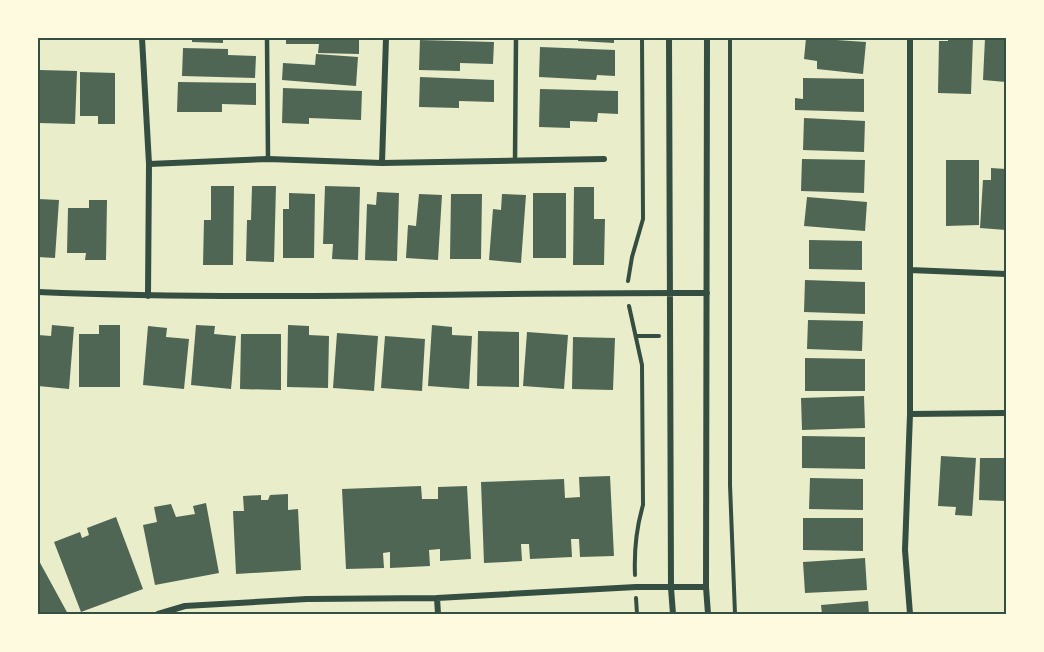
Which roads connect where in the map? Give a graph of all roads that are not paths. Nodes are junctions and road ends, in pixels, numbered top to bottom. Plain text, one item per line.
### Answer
1 (142, 38) edge
2 (267, 38) edge
3 (386, 38) edge
4 (516, 38) edge
5 (669, 38) edge
6 (707, 38) edge
7 (910, 38) edge
8 (268, 159) junction
9 (604, 159) dead end
10 (515, 160) junction
11 (382, 163) junction
12 (149, 164) junction
13 (910, 270) junction
14 (1006, 274) edge
15 (38, 292) edge
16 (670, 293) junction
17 (707, 293) junction
18 (148, 296) junction
19 (1006, 413) edge
20 (910, 414) junction
21 (706, 587) junction
22 (671, 588) junction
23 (437, 598) junction
24 (158, 615) edge
25 (438, 615) edge
26 (673, 615) edge
27 (708, 615) edge
28 (910, 615) edge

1 - 12 street
2 - 8 lane
3 - 11 street
4 - 10 lane
5 - 16 street
6 - 17 street
7 - 13 street
8 - 11 street
8 - 12 street
9 - 10 street
10 - 11 street
12 - 18 street
13 - 14 street
13 - 20 street
15 - 18 street
16 - 17 street
16 - 18 street
16 - 22 street
17 - 21 street
19 - 20 street
20 - 28 street
21 - 22 street
21 - 27 street
22 - 23 street
22 - 26 street
23 - 24 street
23 - 25 street

